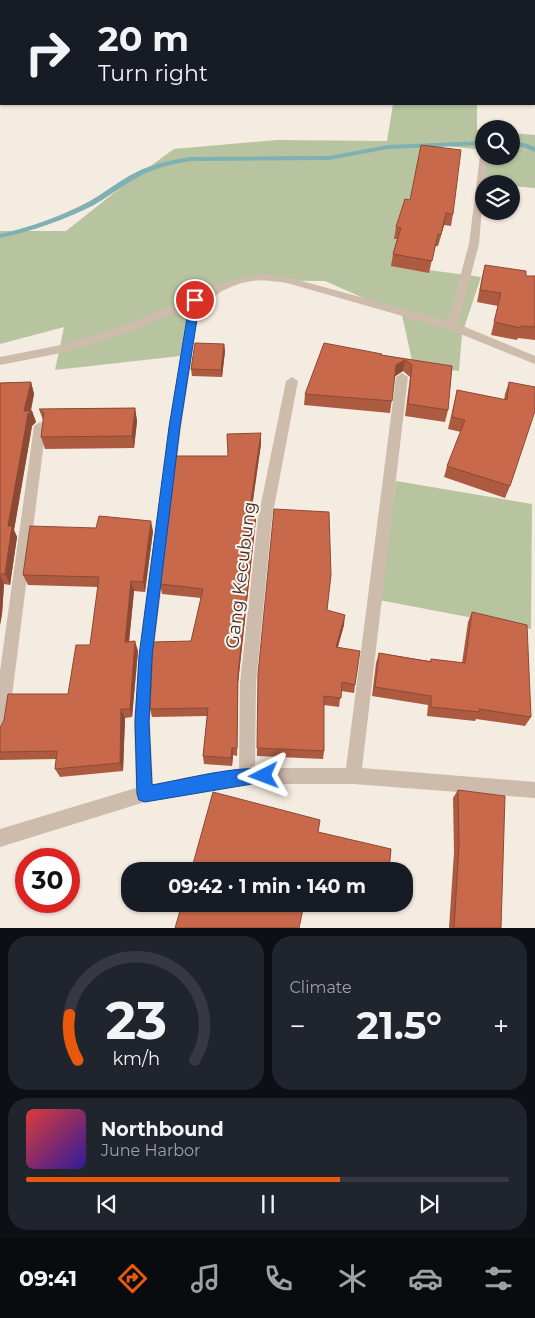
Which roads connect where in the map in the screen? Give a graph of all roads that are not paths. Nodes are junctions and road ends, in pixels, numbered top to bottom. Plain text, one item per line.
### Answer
1 (483, 165) edge
2 (195, 300) junction
3 (452, 326) junction
4 (535, 360) edge
5 (0, 361) edge
6 (402, 378) dead end
7 (292, 381) dead end
8 (40, 426) edge
9 (0, 728) edge
10 (247, 776) junction
11 (353, 776) junction
12 (535, 790) edge
13 (145, 794) junction
14 (0, 838) edge

1 - 3 street
2 - 3 street
2 - 5 street
2 - 13 street
3 - 4 street
6 - 11 street
7 - 10 street, Gang Kecubung
8 - 9 street
10 - 11 street
10 - 13 street
11 - 12 street
13 - 14 street

